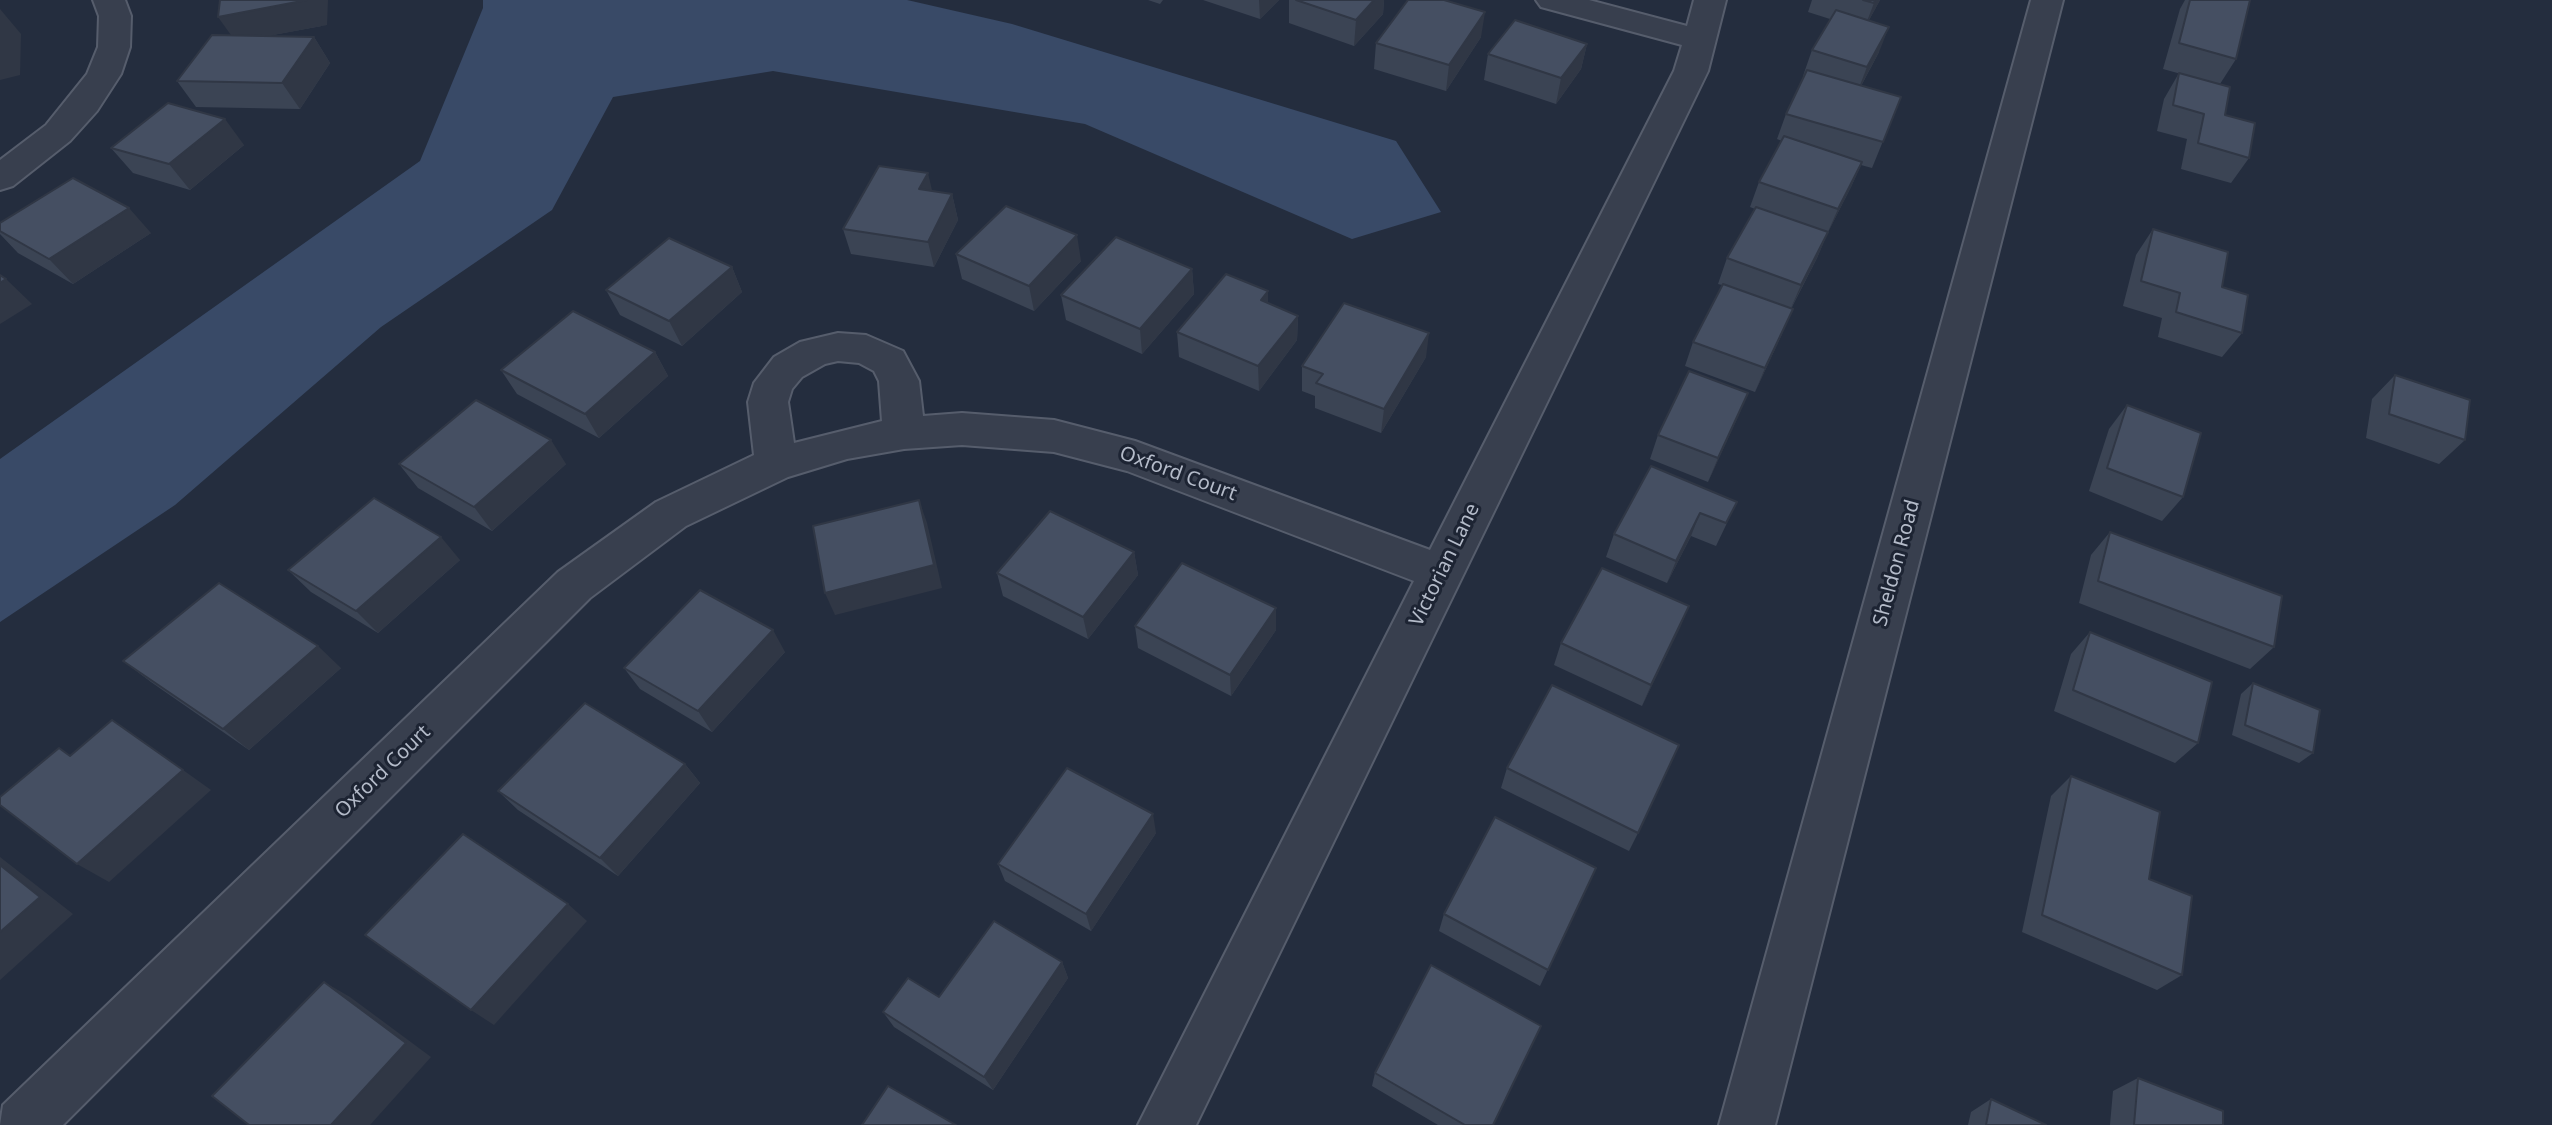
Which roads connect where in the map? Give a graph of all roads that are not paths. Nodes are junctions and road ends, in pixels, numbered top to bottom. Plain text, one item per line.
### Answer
1 (109, 0) edge
2 (1552, 0) edge
3 (2047, 0) edge
4 (1706, 20) edge
5 (0, 178) edge
6 (904, 433) junction
7 (776, 464) junction
8 (1441, 573) junction
9 (23, 1125) edge
10 (1166, 1125) edge
11 (1747, 1125) edge

1 - 5 street
2 - 4 street
3 - 11 street, Sheldon Road
4 - 8 street, Victorian Lane
6 - 7 street, Oxford Court
6 - 7 street
6 - 8 street, Oxford Court
7 - 9 street, Oxford Court
8 - 10 street, Victorian Lane

